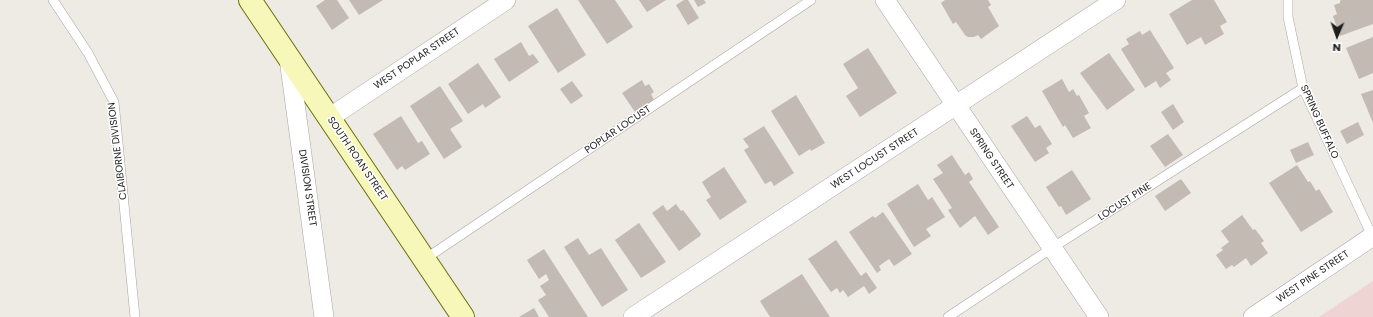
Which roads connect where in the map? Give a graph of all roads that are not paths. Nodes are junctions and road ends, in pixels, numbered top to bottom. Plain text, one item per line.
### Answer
1 (53, 0) edge
2 (250, 0) edge
3 (506, 0) edge
4 (810, 0) edge
5 (885, 0) edge
6 (1116, 0) edge
7 (1288, 0) edge
8 (289, 59) junction
9 (1303, 88) junction
10 (955, 106) junction
11 (329, 118) junction
12 (1373, 237) edge
13 (1052, 248) junction
14 (425, 259) junction
15 (135, 317) edge
16 (324, 317) edge
17 (463, 317) edge
18 (633, 317) edge
19 (948, 317) edge
20 (1099, 317) edge
21 (1253, 317) edge

1 - 15 lane, CLAIBORNE DIVISION
2 - 8 main road, SOUTH ROAN STREET
3 - 11 street, WEST POPLAR STREET
4 - 14 lane, POPLAR LOCUST
5 - 10 street, SPRING STREET
6 - 10 street, WEST LOCUST STREET
7 - 9 lane, SPRING BUFFALO
8 - 11 main road, SOUTH ROAN STREET
8 - 16 street, DIVISION STREET
9 - 12 lane, SPRING BUFFALO
9 - 13 lane, LOCUST PINE
10 - 13 street, SPRING STREET
10 - 18 street, WEST LOCUST STREET
11 - 14 main road, SOUTH ROAN STREET
12 - 21 street, WEST PINE STREET
13 - 19 lane, LOCUST PINE
13 - 20 street, SPRING STREET
14 - 17 main road, SOUTH ROAN STREET

